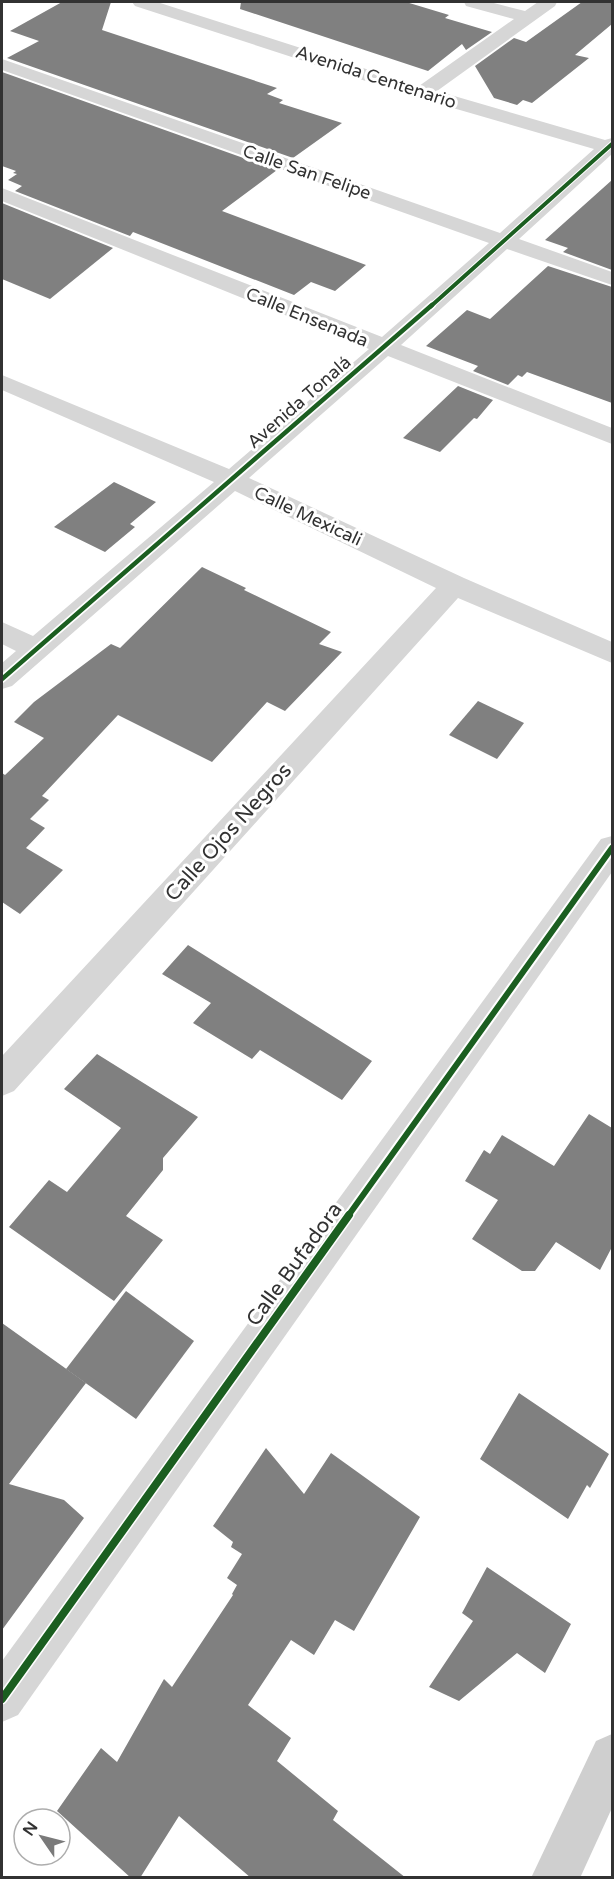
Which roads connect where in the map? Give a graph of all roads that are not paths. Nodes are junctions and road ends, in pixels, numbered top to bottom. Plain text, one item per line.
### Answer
1 (142, 2) edge
2 (472, 2) edge
3 (549, 2) edge
4 (528, 17) junction
5 (2, 64) edge
6 (422, 93) junction
7 (611, 146) edge
8 (2, 194) edge
9 (504, 240) junction
10 (612, 279) edge
11 (384, 348) junction
12 (2, 382) edge
13 (612, 437) edge
14 (232, 480) junction
15 (454, 585) junction
16 (2, 632) edge
17 (36, 650) junction
18 (612, 653) edge
19 (2, 679) edge
20 (612, 848) edge
21 (2, 1080) edge
22 (2, 1699) edge
23 (612, 1757) edge
24 (555, 1878) edge

1 - 6 street, Avenida Centenario
2 - 4 street
3 - 4 street
4 - 6 street
5 - 9 street, Calle San Felipe
6 - 7 street, Avenida Centenario
7 - 9 street, Avenida Tonalá
8 - 11 street, Calle Ensenada
9 - 10 street, Calle San Felipe
9 - 11 street, Avenida Tonalá
11 - 13 street, Calle Ensenada
11 - 14 street, Avenida Tonalá
12 - 14 street, Calle Mexicali
14 - 15 street, Calle Mexicali
14 - 17 street, Avenida Tonalá
15 - 18 street, Calle Mexicali
15 - 21 street, Calle Ojos Negros
16 - 17 street
17 - 19 street, Avenida Tonalá
20 - 22 street, Calle Bufadora
23 - 24 street

